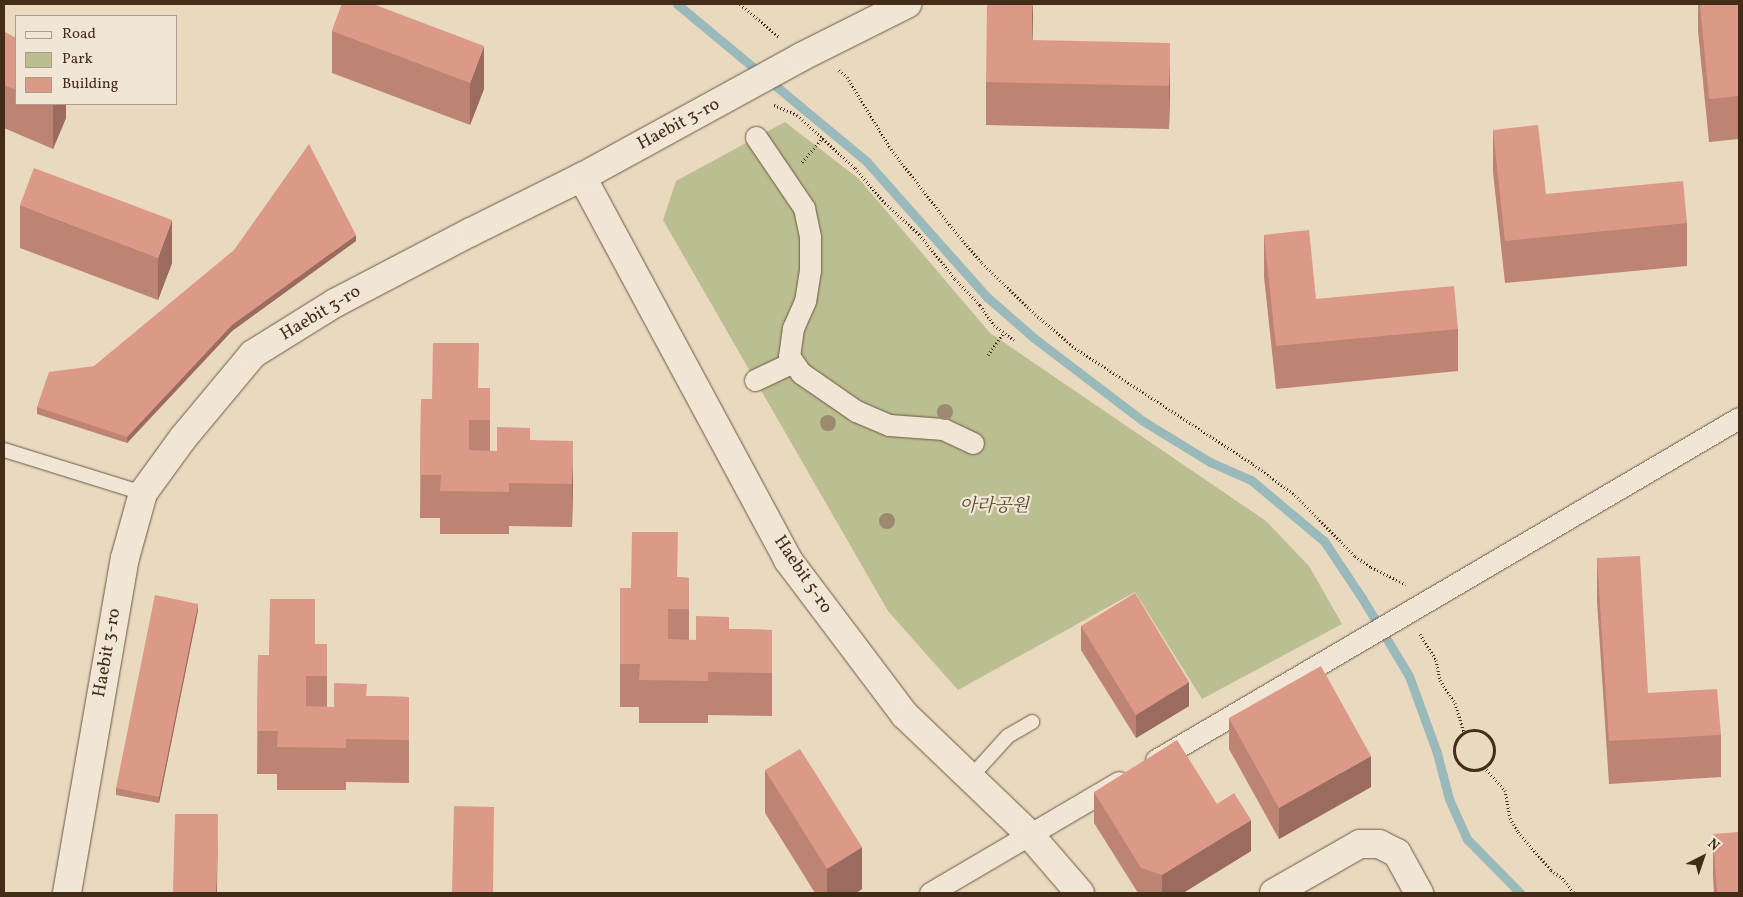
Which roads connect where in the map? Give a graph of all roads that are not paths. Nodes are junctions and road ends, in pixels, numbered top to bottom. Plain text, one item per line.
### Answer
1 (907, 4) edge
2 (756, 137) dead end
3 (582, 177) junction
4 (793, 362) junction
5 (755, 380) dead end
6 (1739, 418) edge
7 (973, 443) dead end
8 (4, 450) edge
9 (143, 494) junction
10 (1032, 722) dead end
11 (969, 778) junction
12 (1029, 834) junction
13 (67, 893) edge
14 (930, 893) edge
15 (1080, 893) edge
16 (1274, 893) edge
17 (1419, 893) edge

1 - 3 street, Haebit 3-ro
2 - 4 street
3 - 9 street, Haebit 3-ro
3 - 11 street, Haebit 5-ro
4 - 5 street
4 - 7 street
6 - 12 street
8 - 9 lane
9 - 13 street, Haebit 3-ro
10 - 11 lane
11 - 12 street, Haebit 5-ro
12 - 14 street
12 - 15 street, Haebit 5-ro
16 - 17 street

